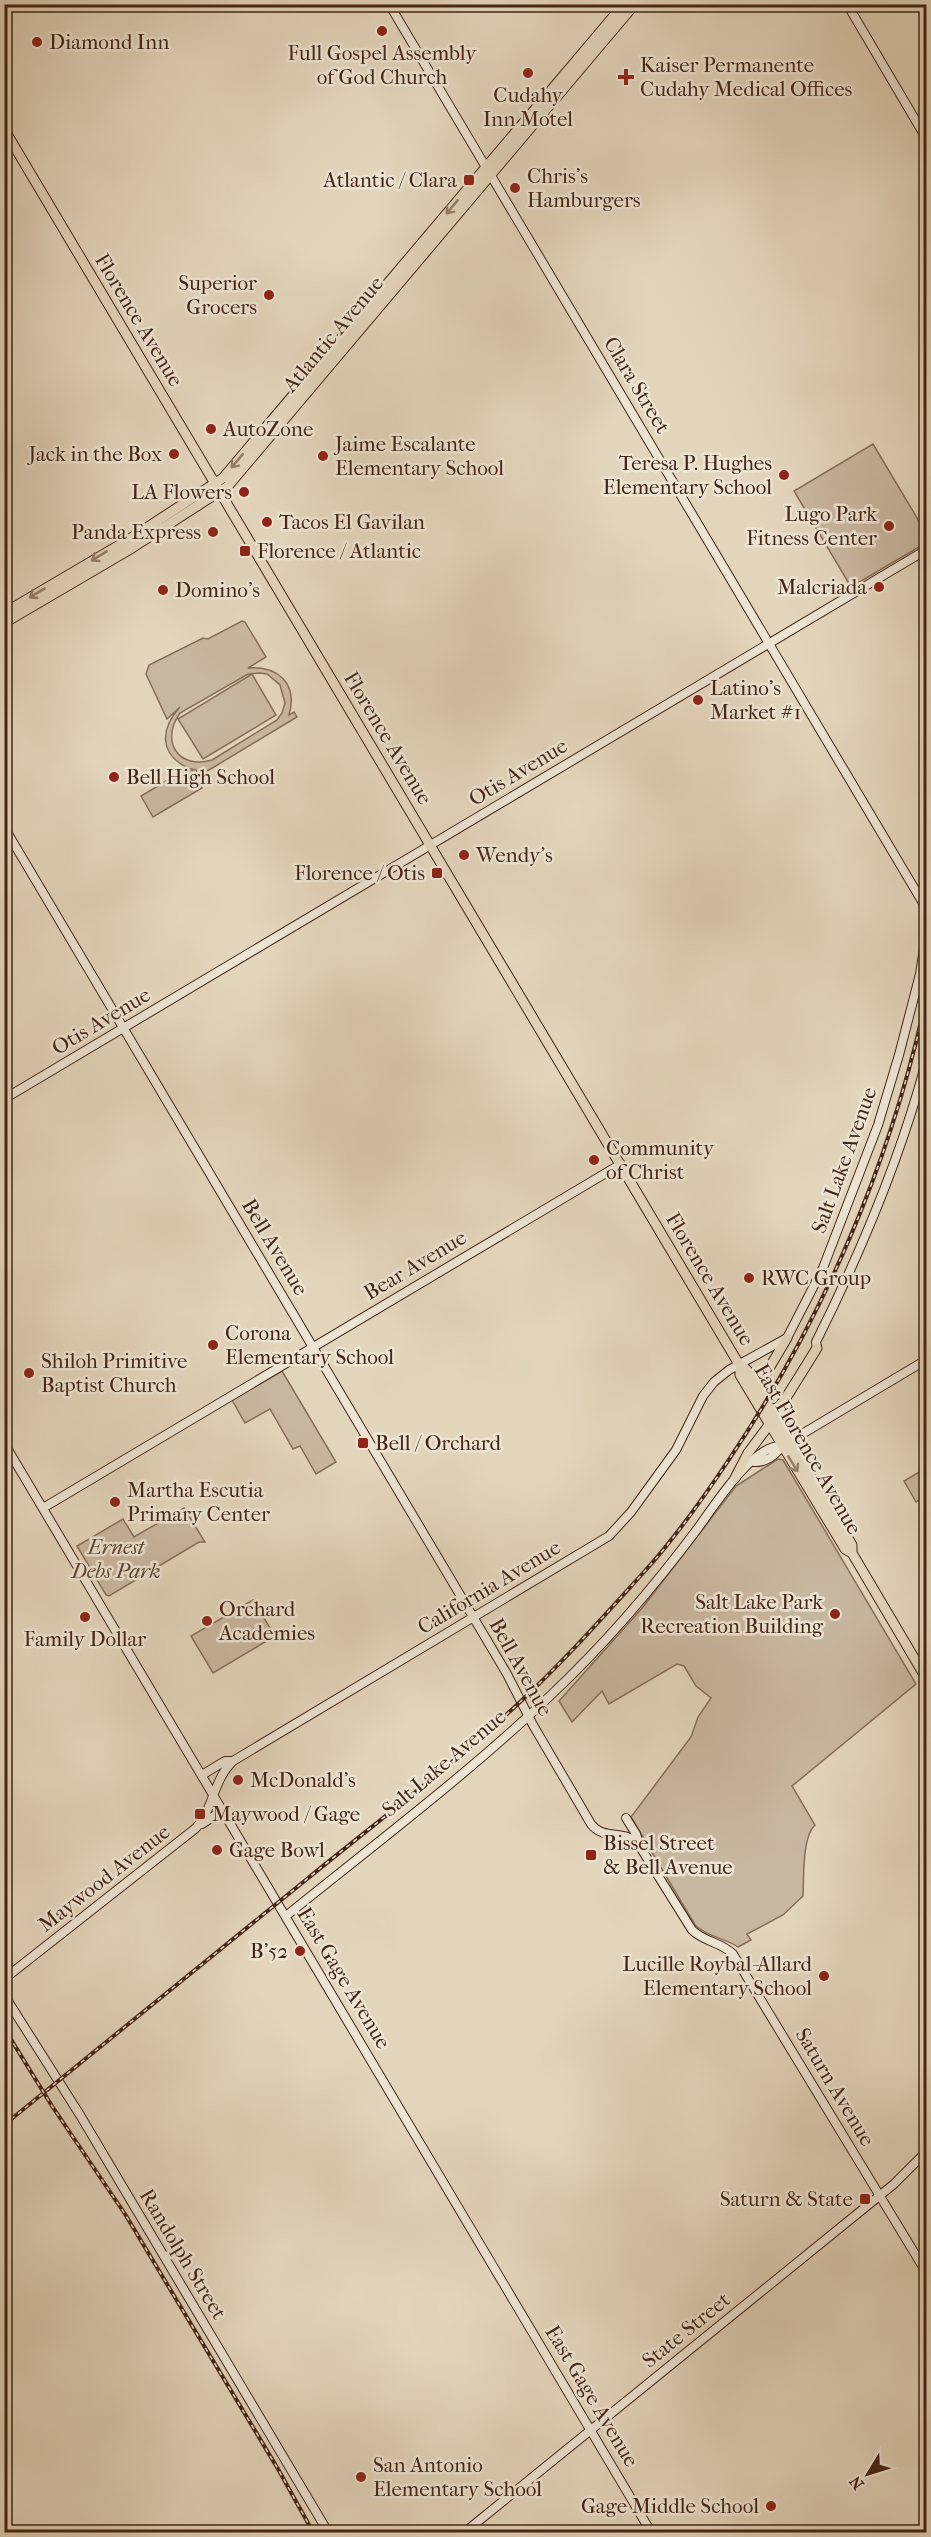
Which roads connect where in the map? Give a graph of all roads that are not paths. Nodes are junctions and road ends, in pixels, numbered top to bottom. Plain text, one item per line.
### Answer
1 (389, 4) edge
2 (624, 4) edge
3 (635, 4) edge
4 (847, 4) edge
5 (4, 129) edge
6 (927, 138) edge
7 (486, 167) junction
8 (491, 176) junction
9 (218, 488) junction
10 (927, 550) edge
11 (4, 613) edge
12 (4, 623) edge
13 (769, 644) junction
14 (4, 827) edge
15 (431, 845) junction
16 (927, 908) edge
17 (927, 934) edge
18 (123, 1028) junction
19 (927, 1062) edge
20 (4, 1099) edge
21 (621, 1164) junction
22 (787, 1338) junction
23 (313, 1348) junction
24 (817, 1348) joint
25 (927, 1360) edge
26 (740, 1365) junction
27 (758, 1387) junction
28 (773, 1412) junction
29 (769, 1425) junction
30 (4, 1443) edge
31 (786, 1444) junction
32 (735, 1478) junction
33 (43, 1508) junction
34 (473, 1617) junction
35 (927, 1678) edge
36 (528, 1716) junction
37 (233, 1761) junction
38 (202, 1775) junction
39 (213, 1794) junction
40 (223, 1810) junction
41 (626, 1818) dead end
42 (196, 1828) junction
43 (639, 1845) junction
44 (286, 1916) junction
45 (4, 1979) edge
46 (4, 1995) edge
47 (927, 2152) edge
48 (879, 2196) junction
49 (927, 2272) edge
50 (592, 2430) junction
51 (328, 2532) edge
52 (465, 2532) edge
53 (651, 2532) edge

1 - 7 street, Clara Street
2 - 7 main road, Atlantic Avenue
3 - 8 main road, Atlantic Avenue
4 - 6 street
5 - 9 main road, Florence Avenue
7 - 8 street, Clara Street
7 -> 9 main road, Atlantic Avenue
8 - 9 main road, Atlantic Avenue
8 - 13 street, Clara Street
9 -> 11 main road, Atlantic Avenue
9 - 12 main road, Atlantic Avenue
9 - 15 main road, Florence Avenue
10 - 13 street, Otis Avenue
13 - 15 street, Otis Avenue
13 - 16 street, Clara Street
14 - 18 street, Bell Avenue
15 - 18 street, Otis Avenue
15 - 21 main road, Florence Avenue
17 - 22 street, Salt Lake Avenue
18 - 20 street, Otis Avenue
18 - 23 street, Bell Avenue
19 - 24 street
21 - 23 street, Bear Avenue
21 - 26 main road, Florence Avenue
22 - 26 street
22 - 27 main road
23 - 33 street, Bear Avenue
23 - 34 street, Bell Avenue
24 - 28 main road
25 - 31 street
26 - 27 main road, East Florence Avenue
26 - 29 main road, East Florence Avenue
26 - 34 street, California Avenue
27 - 28 main road, East Florence Avenue
28 - 31 main road, East Florence Avenue
29 - 31 main road, East Florence Avenue
29 - 32 main road
30 - 33 street, East Gage Avenue
31 - 32 street, Salt Lake Avenue
31 - 35 main road, East Florence Avenue
32 - 36 street, Salt Lake Avenue
33 - 38 street, East Gage Avenue
34 - 36 street, Bell Avenue
34 - 37 street, California Avenue
36 - 43 street, Bell Avenue
36 - 44 street, Salt Lake Avenue
37 - 38 street
37 - 39 street, California Avenue
38 - 39 street, East Gage Avenue
39 - 40 street, East Gage Avenue
39 - 42 street, Maywood Avenue
40 - 42 street
40 - 44 street, East Gage Avenue
41 - 43 street, Saturn Avenue
42 - 45 street, Maywood Avenue
43 - 48 street, Saturn Avenue
44 - 50 street, East Gage Avenue
46 - 51 street, Randolph Street
47 - 48 street, State Street
48 - 49 street, Saturn Avenue
48 - 50 street, State Street
50 - 52 street, State Street
50 - 53 street, East Gage Avenue

